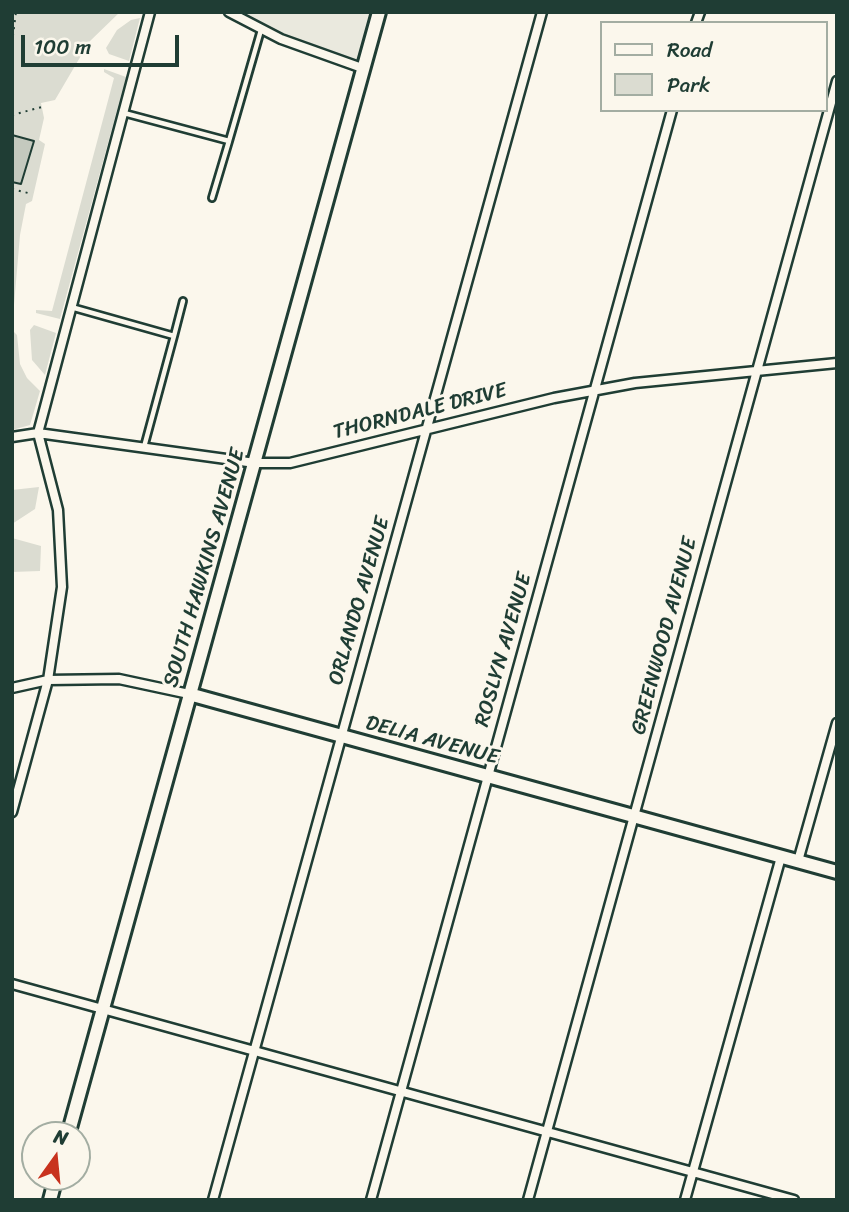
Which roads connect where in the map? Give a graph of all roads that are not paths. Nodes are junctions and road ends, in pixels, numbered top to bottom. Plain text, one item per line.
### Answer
1 (150, 12) edge
2 (229, 12) edge
3 (379, 12) edge
4 (542, 12) edge
5 (261, 30) junction
6 (362, 68) junction
7 (837, 81) edge
8 (671, 112) edge
9 (124, 113) junction
10 (229, 141) junction
11 (212, 198) dead end
12 (183, 301) dead end
13 (71, 307) junction
14 (174, 336) junction
15 (837, 363) edge
16 (757, 370) junction
17 (592, 392) junction
18 (427, 429) junction
19 (38, 433) junction
20 (12, 437) edge
21 (144, 448) junction
22 (255, 463) junction
23 (48, 680) junction
24 (12, 688) edge
25 (188, 694) junction
26 (837, 723) edge
27 (341, 736) junction
28 (487, 776) junction
29 (12, 812) edge
30 (634, 817) junction
31 (781, 857) junction
32 (797, 862) junction
33 (837, 872) edge
34 (12, 984) edge
35 (103, 1009) junction
36 (254, 1051) junction
37 (401, 1091) junction
38 (72, 1121) edge
39 (547, 1132) junction
40 (693, 1171) junction
41 (213, 1200) edge
42 (371, 1200) edge
43 (528, 1200) edge
44 (685, 1200) edge
45 (794, 1200) edge

1 - 9 street
2 - 5 street
3 - 6 main road, SOUTH HAWKINS AVENUE
4 - 18 street, ORLANDO AVENUE
5 - 6 street
5 - 10 lane
6 - 22 main road, SOUTH HAWKINS AVENUE
7 - 16 street, GREENWOOD AVENUE
8 - 17 street, ROSLYN AVENUE
9 - 10 lane
9 - 13 street
10 - 11 lane
12 - 14 lane
13 - 14 lane
13 - 19 street
14 - 21 lane
15 - 16 street, THORNDALE DRIVE
16 - 17 street, THORNDALE DRIVE
16 - 30 street, GREENWOOD AVENUE
17 - 18 street, THORNDALE DRIVE
17 - 28 street, ROSLYN AVENUE
18 - 22 street, THORNDALE DRIVE
18 - 27 street, ORLANDO AVENUE
19 - 20 street, THORNDALE DRIVE
19 - 21 street, THORNDALE DRIVE
19 - 23 street
21 - 22 street, THORNDALE DRIVE
22 - 25 main road, SOUTH HAWKINS AVENUE
23 - 24 street, DELIA AVENUE
23 - 25 street, DELIA AVENUE
23 - 29 street
25 - 27 main road, DELIA AVENUE
25 - 35 main road, SOUTH HAWKINS AVENUE
26 - 32 street
27 - 28 main road, DELIA AVENUE
27 - 36 street, ORLANDO AVENUE
28 - 30 main road, DELIA AVENUE
28 - 37 street, ROSLYN AVENUE
30 - 31 main road, DELIA AVENUE
30 - 39 street, GREENWOOD AVENUE
31 - 32 main road, DELIA AVENUE
31 - 40 street
32 - 33 main road, DELIA AVENUE
34 - 35 street
35 - 36 street
35 - 38 main road, SOUTH HAWKINS AVENUE
36 - 37 street
36 - 41 street, ORLANDO AVENUE
37 - 39 street
37 - 42 street, ROSLYN AVENUE
39 - 40 street
39 - 43 street, GREENWOOD AVENUE
40 - 44 street
40 - 45 street

